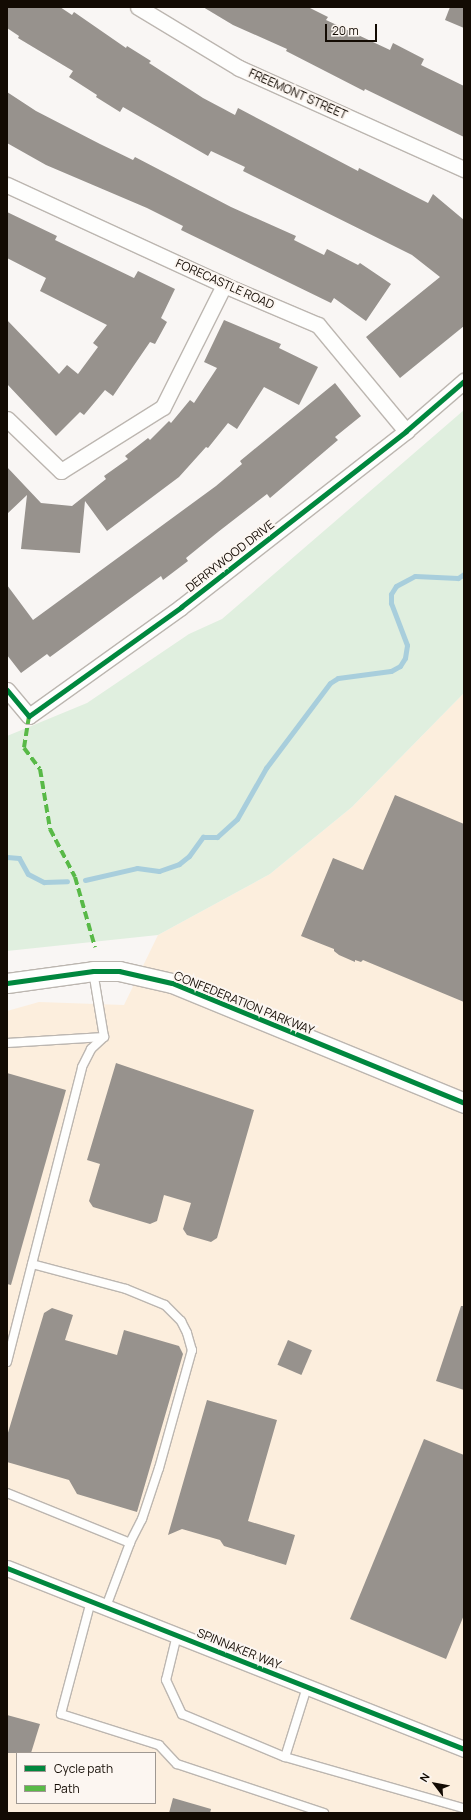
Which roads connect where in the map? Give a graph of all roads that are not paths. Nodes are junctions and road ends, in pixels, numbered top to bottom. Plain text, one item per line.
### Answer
1 (138, 7) edge
2 (464, 169) edge
3 (7, 186) edge
4 (224, 285) junction
5 (464, 381) edge
6 (7, 419) edge
7 (406, 430) junction
8 (7, 690) edge
9 (93, 971) junction
10 (7, 983) edge
11 (104, 1037) junction
12 (7, 1043) edge
13 (464, 1103) edge
14 (32, 1264) junction
15 (7, 1362) edge
16 (7, 1494) edge
17 (130, 1543) junction
18 (7, 1568) edge
19 (91, 1601) junction
20 (106, 1607) junction
21 (177, 1635) junction
22 (307, 1687) junction
23 (464, 1749) edge
24 (285, 1757) junction
25 (462, 1809) edge
26 (324, 1813) edge

1 - 2 street, FREEMONT STREET
3 - 4 street, FORECASTLE ROAD
4 - 6 street
4 - 7 street, FORECASTLE ROAD
5 - 7 street, DERRYWOOD DRIVE
7 - 8 street, DERRYWOOD DRIVE
9 - 10 street, CONFEDERATION PARKWAY
9 - 11 lane
9 - 13 street, CONFEDERATION PARKWAY
11 - 12 lane
11 - 14 lane
14 - 15 lane
14 - 17 lane
16 - 17 lane
17 - 20 lane
18 - 19 street, SPINNAKER WAY
19 - 20 street, SPINNAKER WAY
19 - 26 lane
20 - 21 street, SPINNAKER WAY
21 - 22 street, SPINNAKER WAY
21 - 24 lane
22 - 23 street, SPINNAKER WAY
22 - 24 lane
24 - 25 lane

